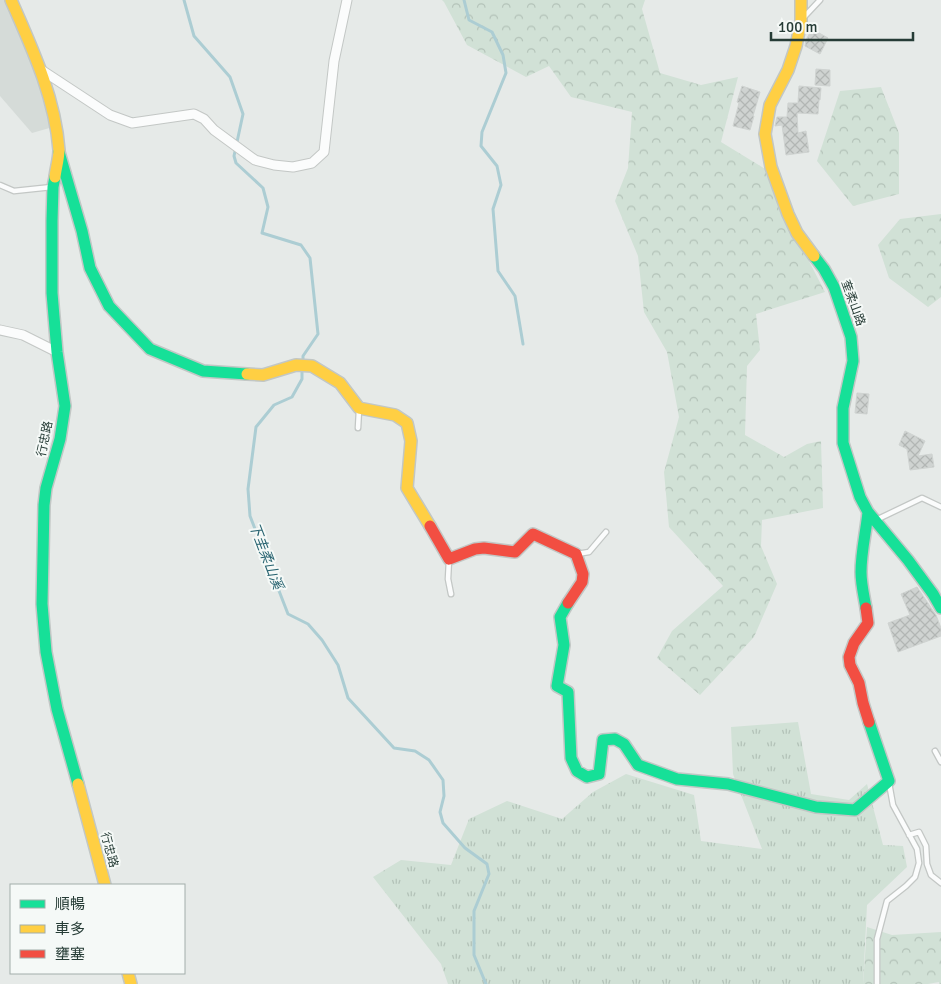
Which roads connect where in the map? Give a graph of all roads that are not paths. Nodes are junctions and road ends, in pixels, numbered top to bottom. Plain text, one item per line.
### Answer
1 (11, 0) edge
2 (347, 0) edge
3 (801, 0) edge
4 (820, 0) edge
5 (801, 21) junction
6 (40, 68) junction
7 (59, 152) junction
8 (0, 185) edge
9 (53, 187) junction
10 (0, 330) edge
11 (57, 352) junction
12 (359, 408) junction
13 (358, 428) dead end
14 (941, 507) edge
15 (871, 516) junction
16 (606, 532) dead end
17 (576, 554) junction
18 (449, 558) junction
19 (451, 594) dead end
20 (941, 608) edge
21 (935, 751) dead end
22 (941, 762) edge
23 (889, 782) junction
24 (910, 835) junction
25 (941, 883) edge
26 (105, 884) edge
27 (877, 984) edge

1 - 6 street, 行忠路
2 - 6 street
3 - 5 street, 奎柔山路
4 - 5 lane
5 - 15 street, 奎柔山路
6 - 7 street, 行忠路
7 - 9 street, 行忠路
7 - 12 street
8 - 9 lane
9 - 11 street, 行忠路
10 - 11 street
11 - 26 street, 行忠路
12 - 13 lane
12 - 18 street
14 - 15 lane
15 - 20 street, 奎柔山路
15 - 23 street
16 - 17 lane
17 - 18 street
17 - 23 street
18 - 19 lane
21 - 22 lane
23 - 24 lane
24 - 25 lane
24 - 27 lane

